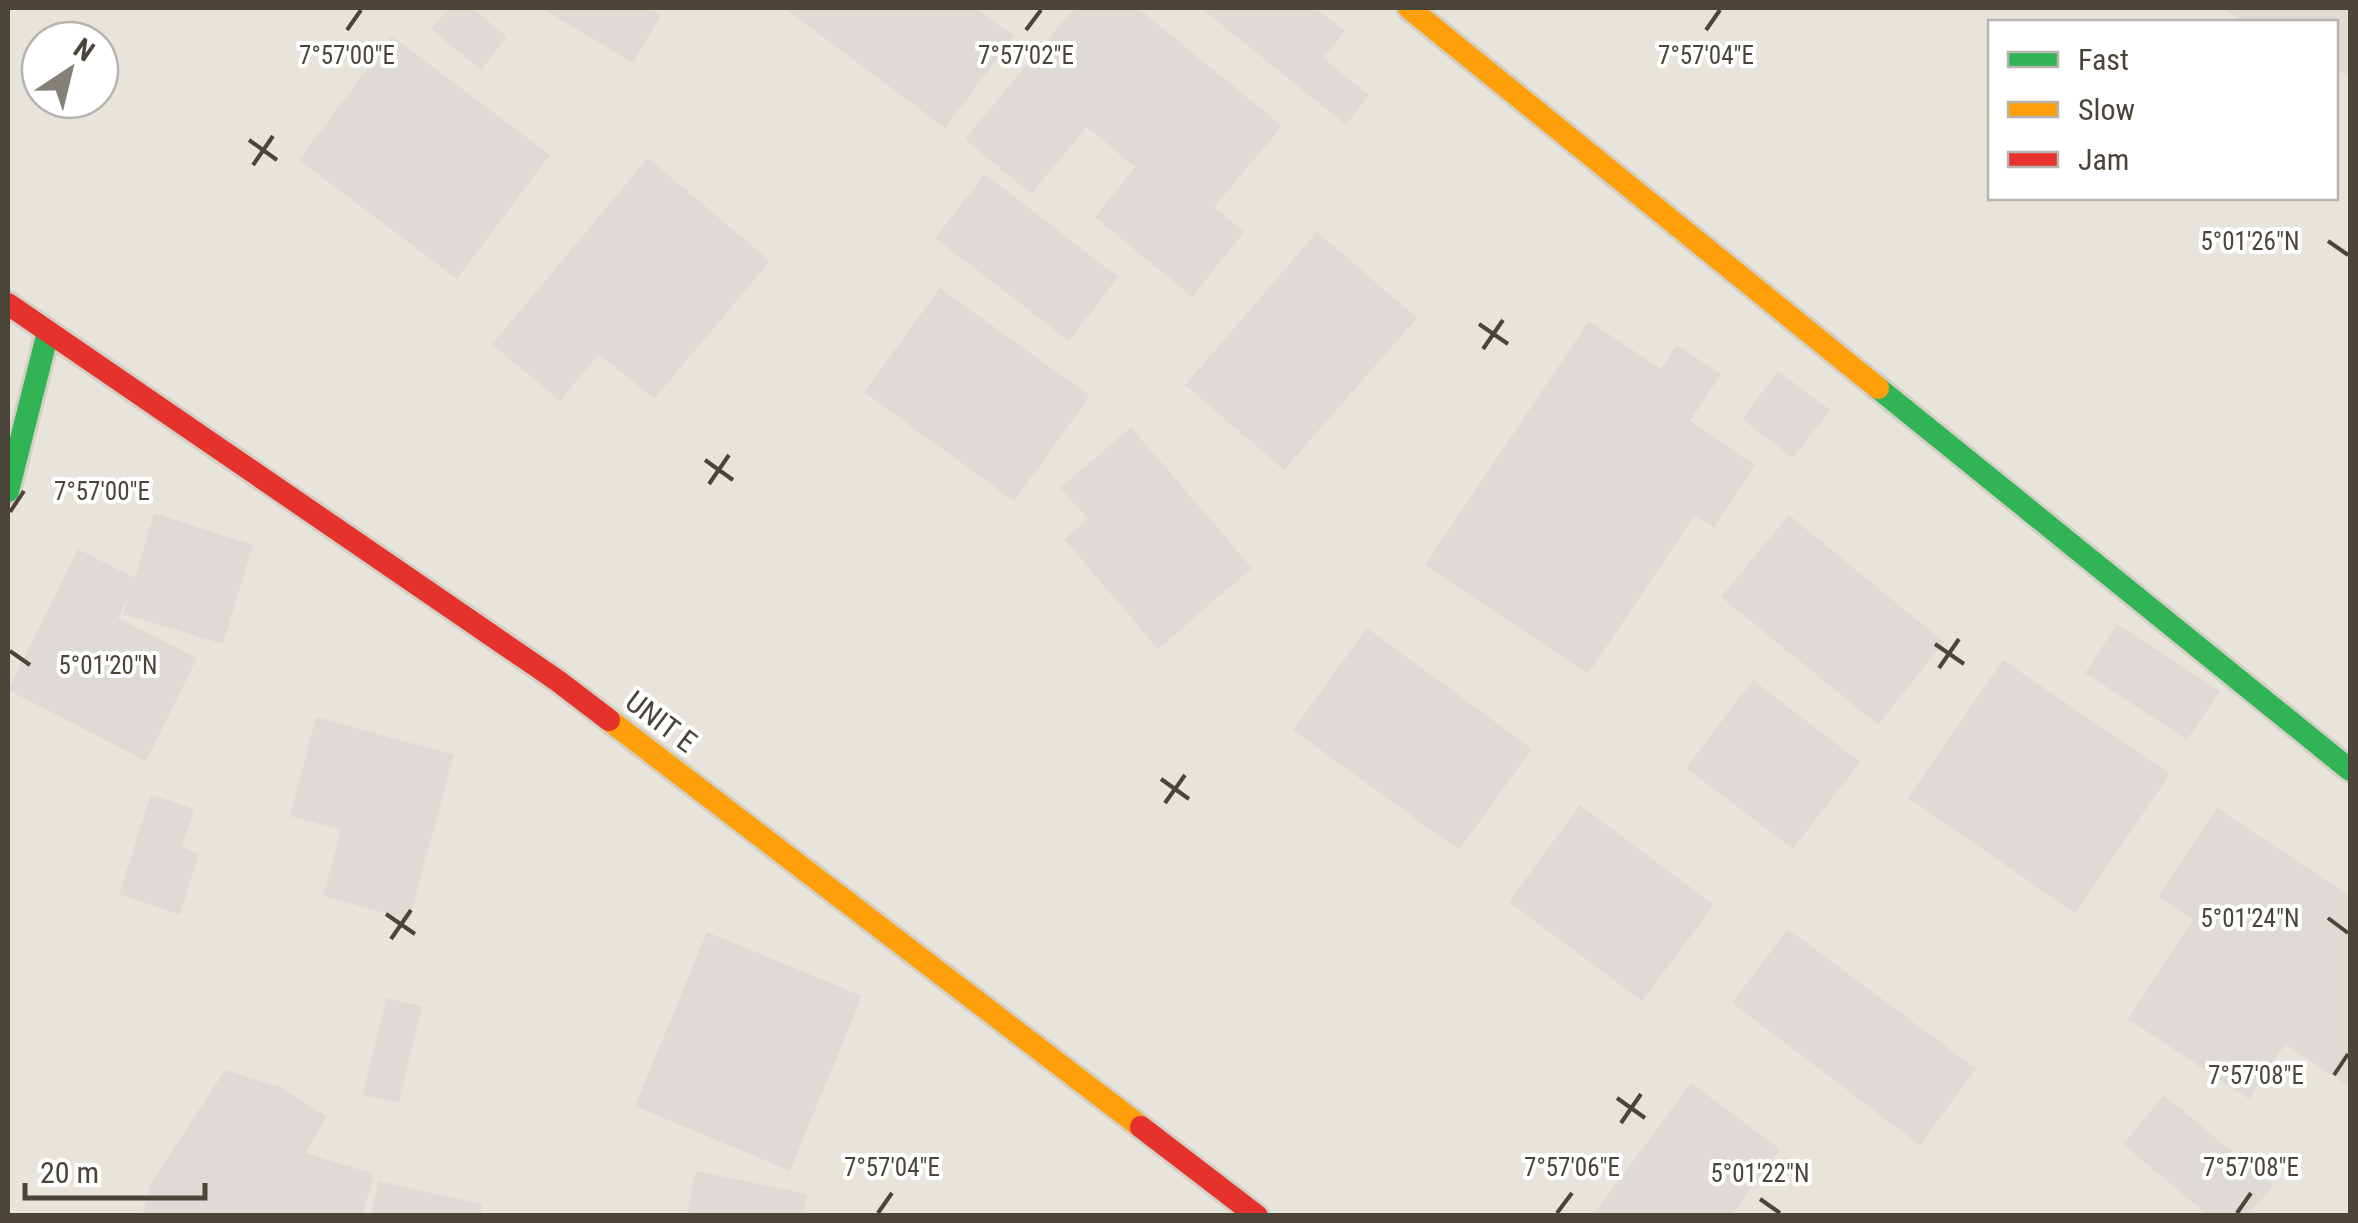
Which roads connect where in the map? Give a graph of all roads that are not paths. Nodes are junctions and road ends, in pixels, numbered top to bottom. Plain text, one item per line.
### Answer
1 (1409, 8) edge
2 (8, 304) edge
3 (48, 332) junction
4 (8, 491) edge
5 (2350, 770) edge
6 (1257, 1216) edge

1 - 5 street
2 - 3 street, UNIT E
3 - 4 street
3 - 6 street, UNIT E

